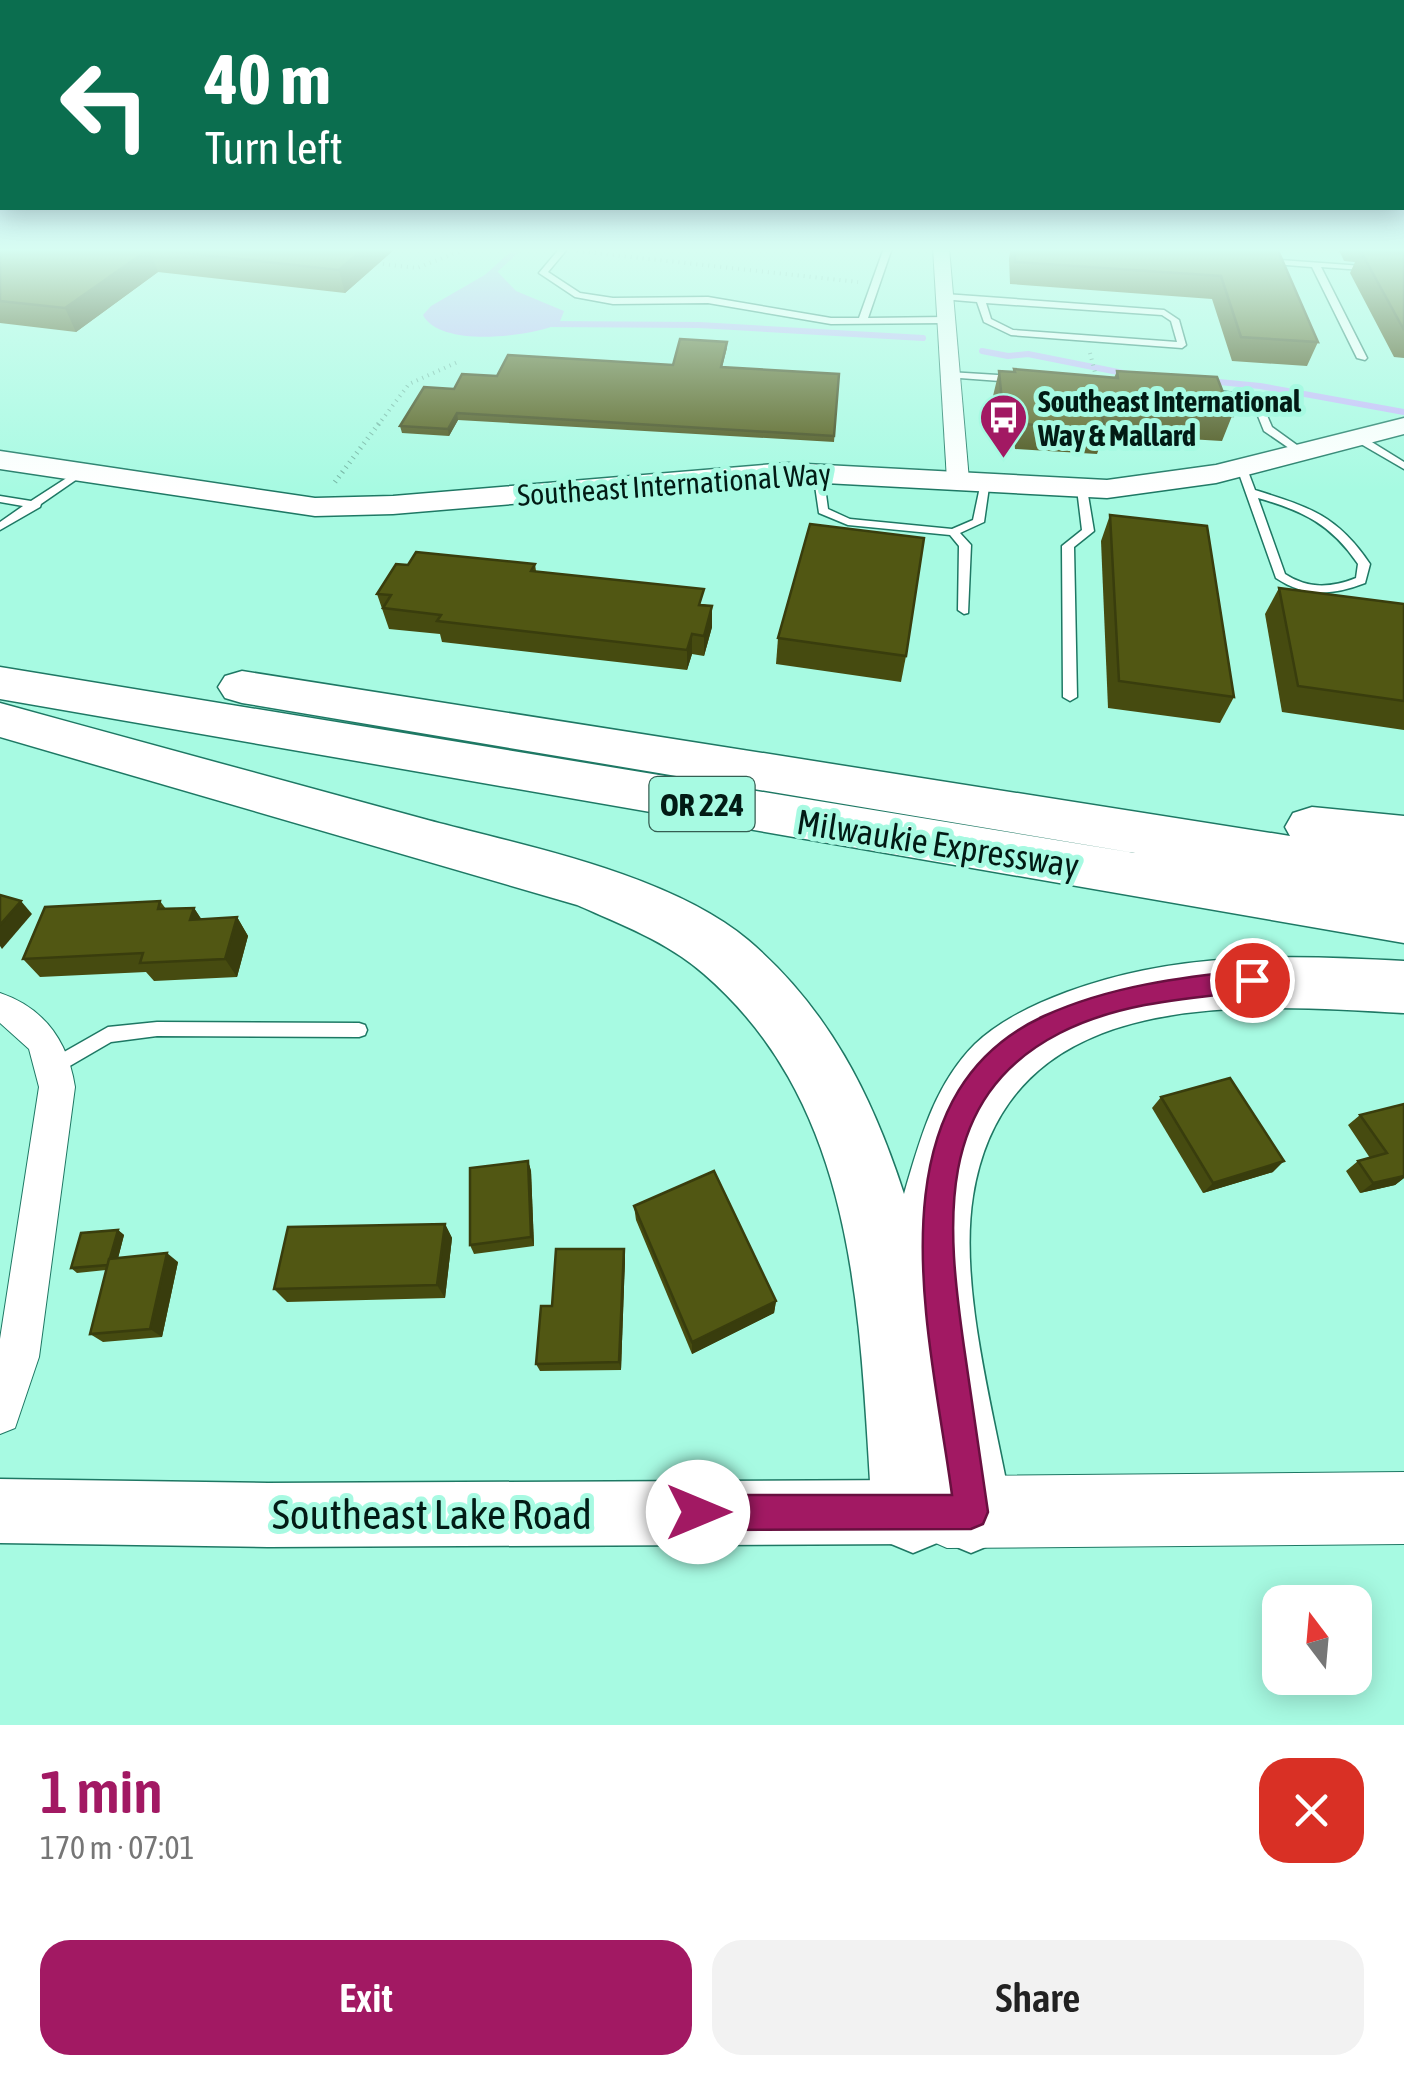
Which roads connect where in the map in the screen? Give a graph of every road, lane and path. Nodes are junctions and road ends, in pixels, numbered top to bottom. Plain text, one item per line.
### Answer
1 (946, 328) edge
2 (997, 328) edge
3 (1177, 328) edge
4 (1347, 328) edge
5 (1086, 338) junction
6 (1362, 358) dead end
7 (460, 361) dead end
8 (948, 375) junction
9 (1024, 380) edge
10 (1099, 384) edge
11 (1188, 390) edge
12 (1404, 426) edge
13 (1358, 438) junction
14 (1303, 453) junction
15 (0, 460) edge
16 (1404, 466) edge
17 (818, 472) junction
18 (79, 473) junction
19 (1247, 480) junction
20 (972, 481) junction
21 (1082, 489) junction
22 (0, 499) edge
23 (36, 504) junction
24 (315, 506) junction
25 (0, 527) edge
26 (953, 532) junction
27 (964, 610) dead end
28 (0, 646) edge
29 (0, 683) edge
30 (1070, 696) dead end
31 (0, 720) edge
32 (823, 781) junction
33 (1404, 836) edge
34 (1404, 876) edge
35 (1404, 920) edge
36 (1404, 987) edge
37 (0, 1008) edge
38 (359, 1030) dead end
39 (56, 1066) junction
40 (0, 1413) edge
41 (1404, 1508) edge
42 (0, 1510) edge
43 (942, 1512) junction

1 - 8 street
2 - 5 lane
3 - 5 lane
4 - 6 lane
5 - 10 path
7 - 24 path
8 - 9 lane
8 - 20 street
11 - 14 lane
12 - 13 street, Southeast International Way
13 - 14 street, Southeast International Way
13 - 16 lane
14 - 19 street, Southeast International Way
15 - 18 street, Southeast International Way
17 - 20 street, Southeast International Way
17 - 24 street, Southeast International Way
17 - 26 lane
18 - 23 lane
18 - 24 street, Southeast International Way
19 - 19 lane
19 - 21 street, Southeast International Way
20 - 21 street, Southeast International Way
20 - 26 lane
21 - 30 lane
22 - 23 lane
23 - 25 lane
26 - 27 lane
28 - 32 highway, Milwaukie Expressway / OR 224
29 - 35 highway, Milwaukie Expressway / OR 224
31 - 43 highway
32 - 33 highway
32 - 34 highway, Milwaukie Expressway / OR 224
36 - 43 highway
37 - 39 street
38 - 39 lane
39 - 40 street
41 - 43 main road, Southeast Lake Road
42 - 43 street, Southeast Lake Road

